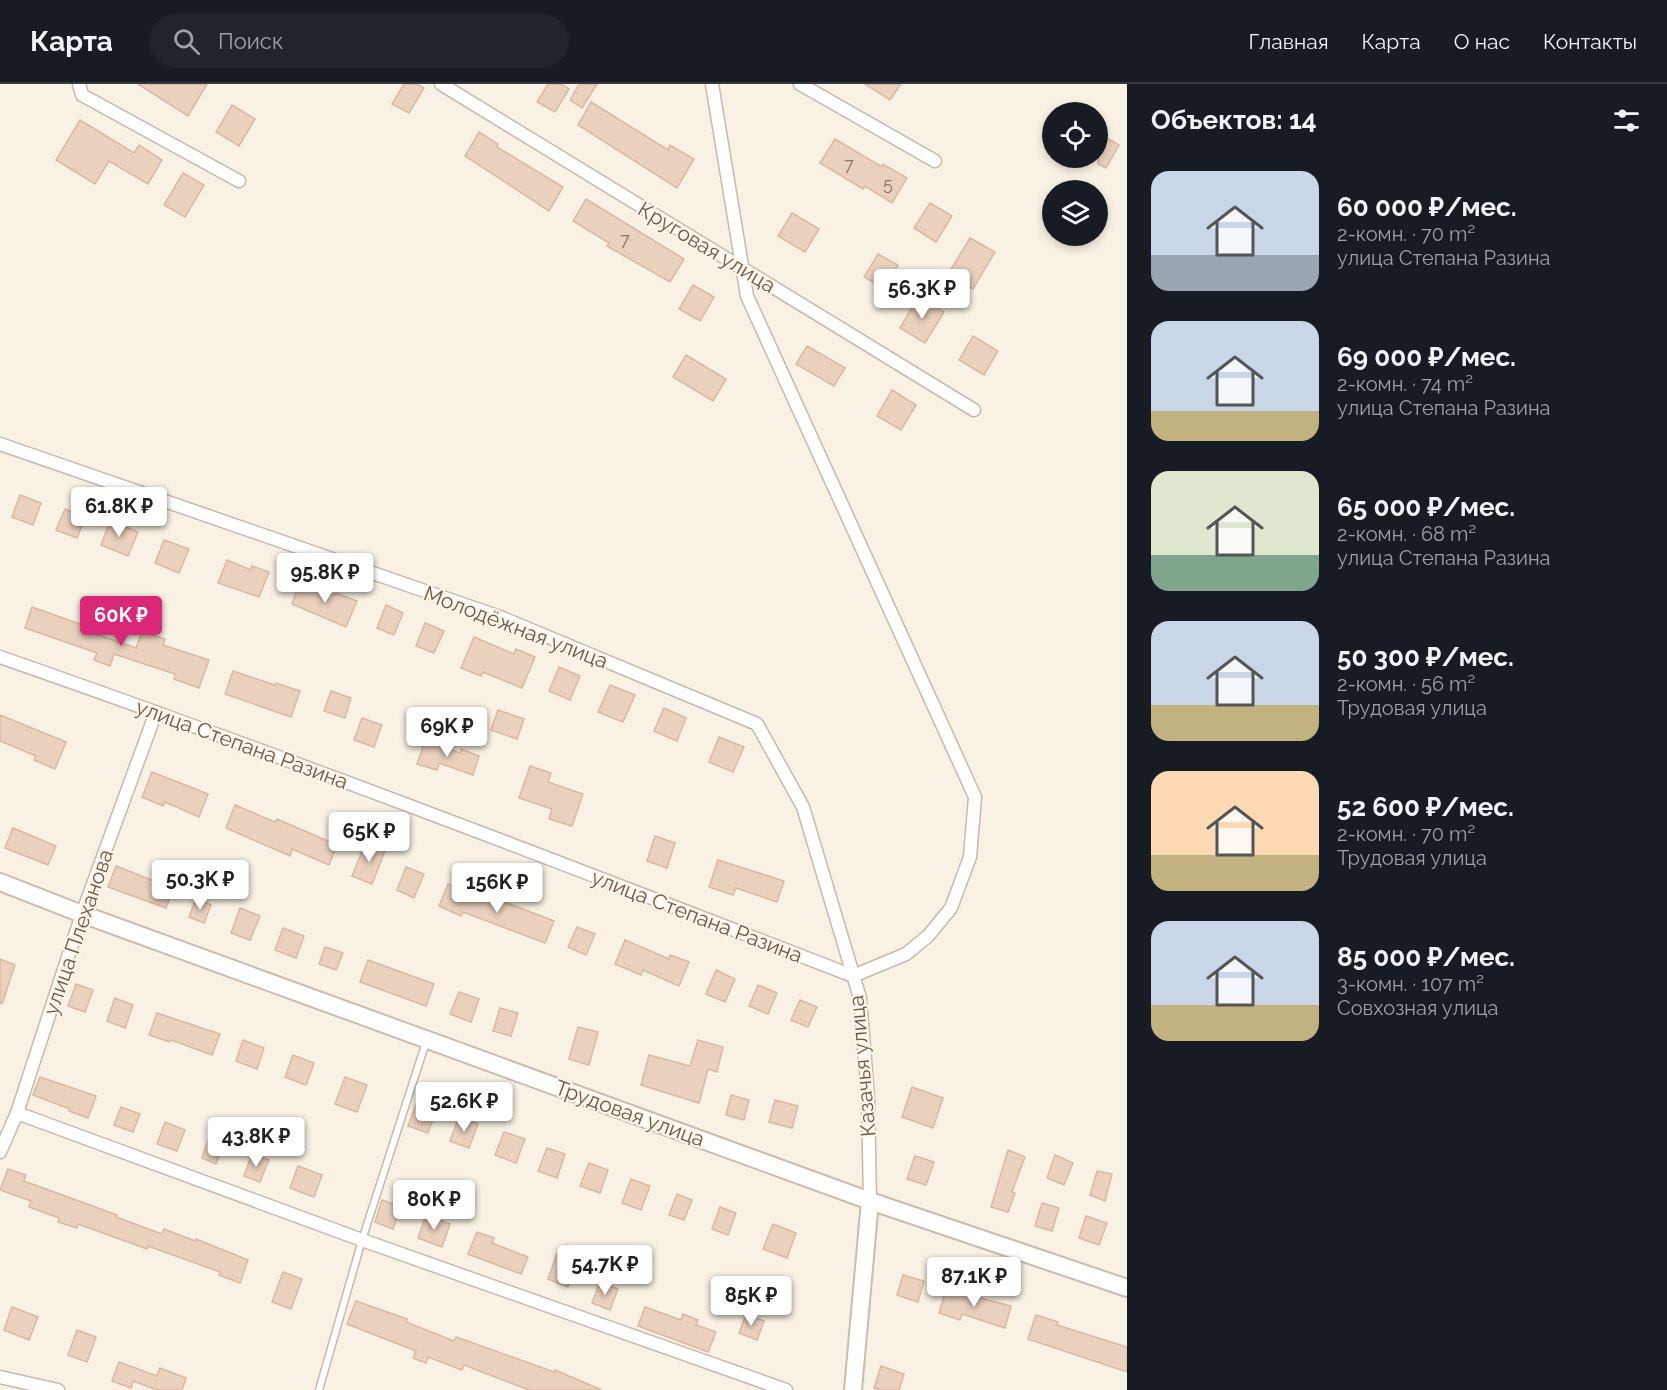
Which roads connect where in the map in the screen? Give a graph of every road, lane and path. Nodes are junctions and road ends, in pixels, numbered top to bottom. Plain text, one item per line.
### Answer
1 (79, 84) edge
2 (441, 84) edge
3 (712, 84) edge
4 (800, 84) edge
5 (935, 161) dead end
6 (239, 181) dead end
7 (744, 269) junction
8 (974, 410) dead end
9 (0, 444) edge
10 (0, 657) edge
11 (156, 712) junction
12 (758, 724) joint
13 (0, 882) edge
14 (82, 914) junction
15 (853, 976) junction
16 (427, 1038) junction
17 (17, 1113) junction
18 (0, 1152) edge
19 (870, 1201) junction
20 (362, 1240) junction
21 (1127, 1288) edge
22 (0, 1377) edge
23 (58, 1390) edge
24 (319, 1390) edge
25 (786, 1390) edge
26 (854, 1390) edge

1 - 6 street
2 - 7 street, Круговая улица
3 - 7 street
4 - 5 street
7 - 8 street, Круговая улица
7 - 15 street
9 - 12 street, Молодёжная улица
10 - 11 street, улица Степана Разина
11 - 14 street, улица Плеханова
11 - 15 street, улица Степана Разина
12 - 15 street, Казачья улица
13 - 14 street, Трудовая улица
14 - 16 street, Трудовая улица
14 - 17 street, улица Плеханова
15 - 19 street, Казачья улица
16 - 19 street, Трудовая улица
16 - 20 lane
17 - 18 street, улица Плеханова
17 - 20 street
19 - 21 street, Трудовая улица
19 - 26 street, Казачья улица
20 - 24 lane
20 - 25 street
22 - 23 street

